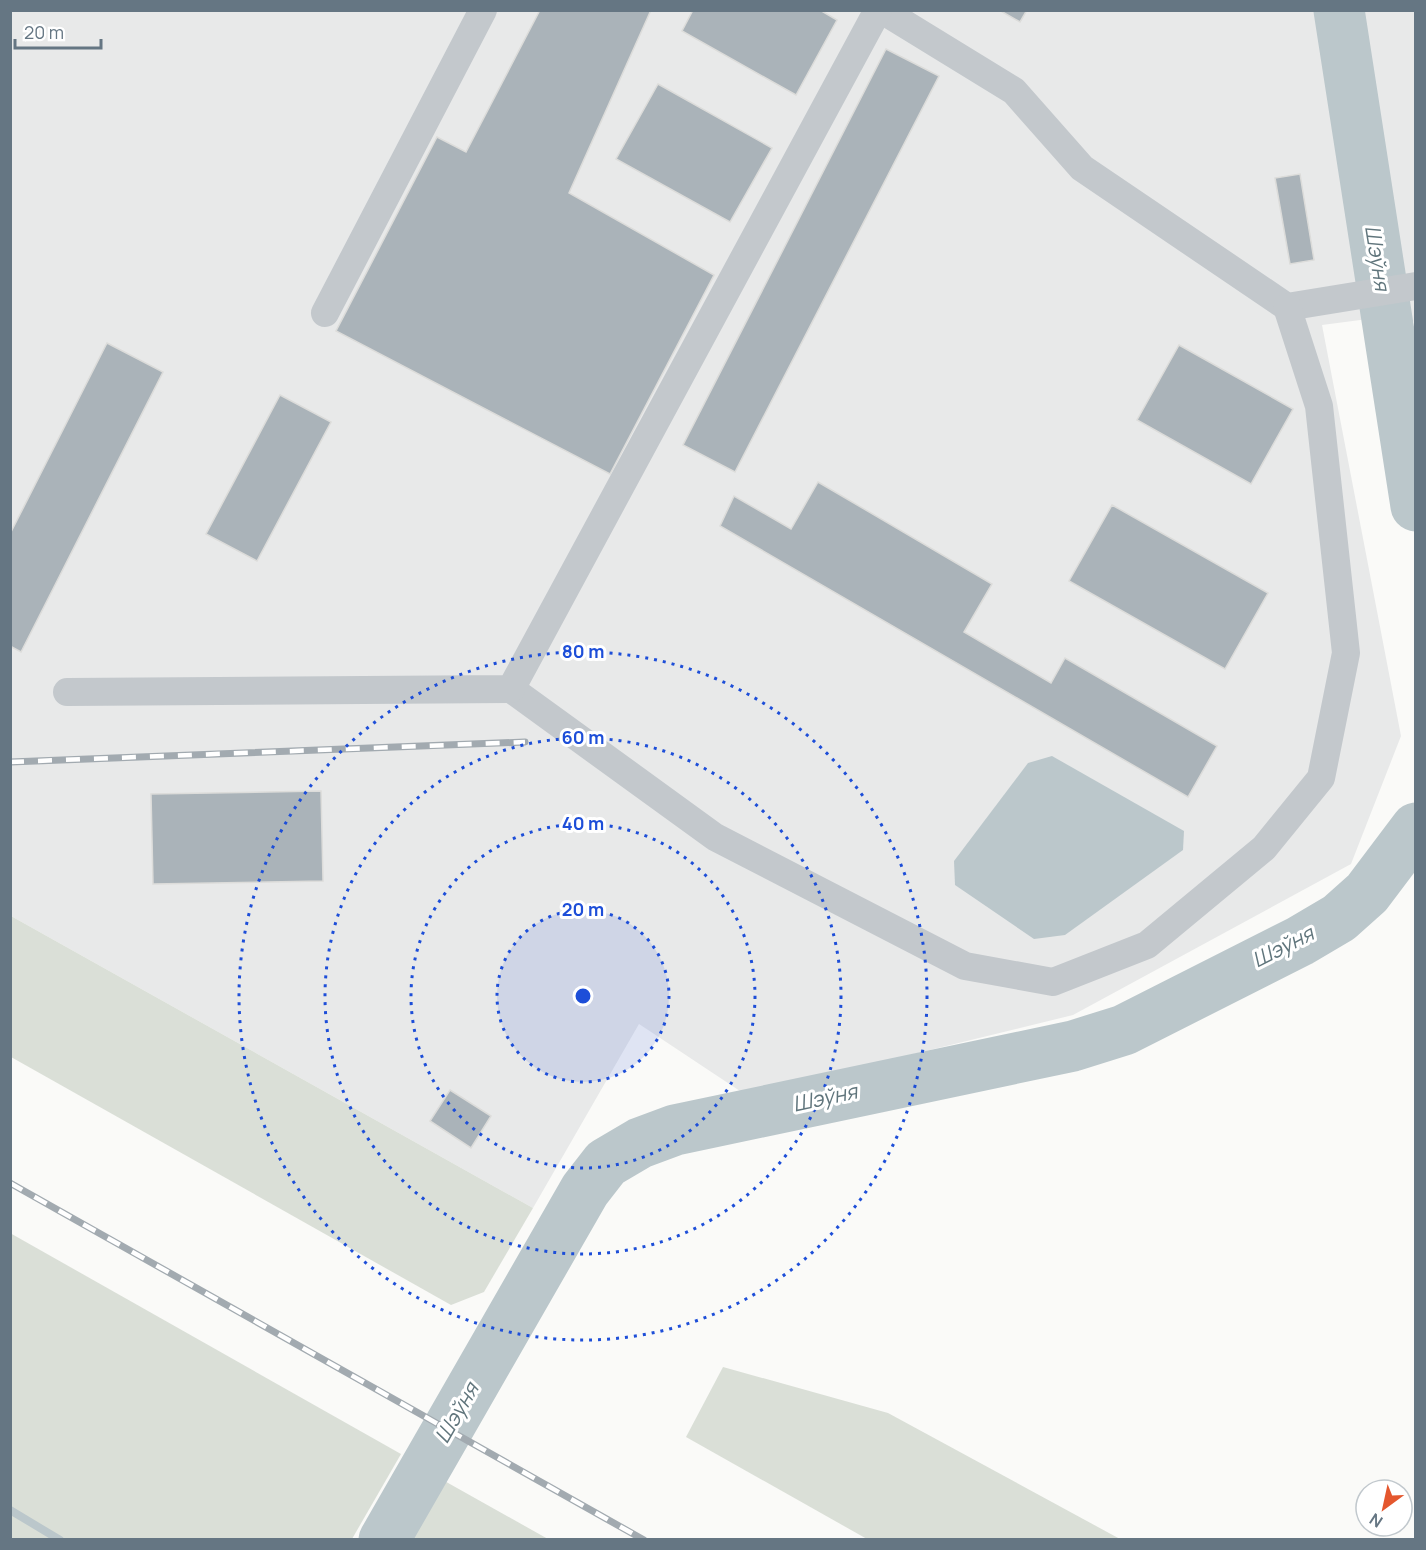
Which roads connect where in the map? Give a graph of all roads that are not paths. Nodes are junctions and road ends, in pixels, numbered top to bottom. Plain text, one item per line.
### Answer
1 (483, 10) edge
2 (880, 10) edge
3 (1416, 286) edge
4 (1287, 307) junction
5 (325, 313) dead end
6 (511, 689) junction
7 (67, 692) dead end

1 - 5 lane
2 - 4 lane
2 - 6 lane
3 - 4 lane
4 - 6 lane
6 - 7 lane

